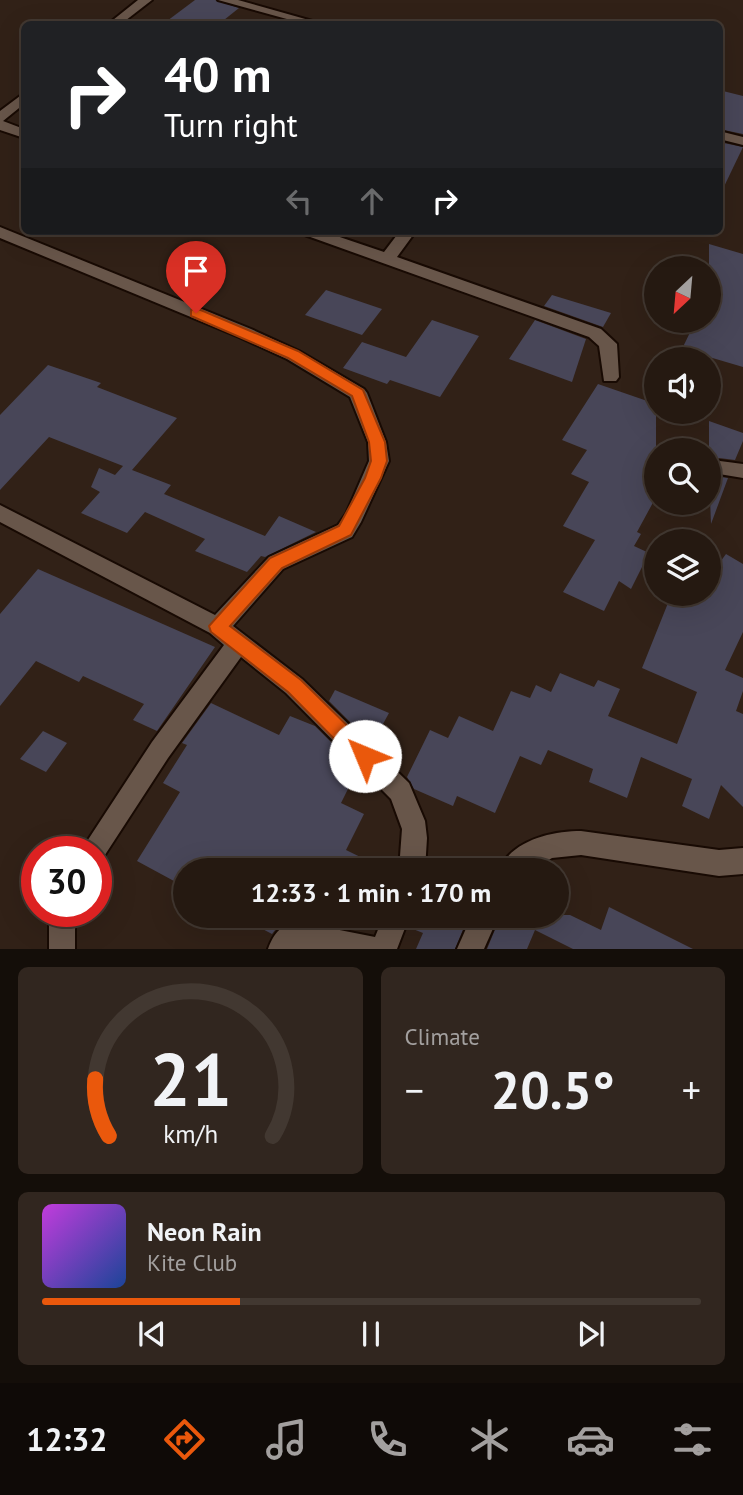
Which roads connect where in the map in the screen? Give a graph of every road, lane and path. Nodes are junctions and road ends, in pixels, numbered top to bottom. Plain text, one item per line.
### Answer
1 (146, 0) edge
2 (224, 0) edge
3 (118, 21) edge
4 (305, 21) edge
5 (21, 100) edge
6 (0, 118) edge
7 (0, 125) edge
8 (21, 133) edge
9 (723, 136) edge
10 (743, 141) edge
11 (0, 232) edge
12 (319, 235) edge
13 (405, 235) edge
14 (388, 258) junction
15 (610, 377) dead end
16 (721, 468) edge
17 (743, 471) edge
18 (0, 513) edge
19 (218, 626) junction
20 (239, 642) junction
21 (103, 836) edge
22 (413, 858) edge
23 (524, 858) edge
24 (743, 861) edge
25 (60, 927) edge
26 (392, 928) edge
27 (480, 928) edge
28 (62, 949) edge
29 (281, 949) edge
30 (371, 949) edge
31 (384, 949) edge
32 (470, 949) edge

1 - 3 street
2 - 4 street
5 - 6 street
7 - 8 street
9 - 10 street
11 - 19 street
12 - 14 street
13 - 14 street
14 - 15 street
16 - 17 street
18 - 19 street
19 - 20 street
20 - 21 street
20 - 22 street
23 - 24 street
25 - 28 street
26 - 31 street
27 - 32 street
29 - 30 street

